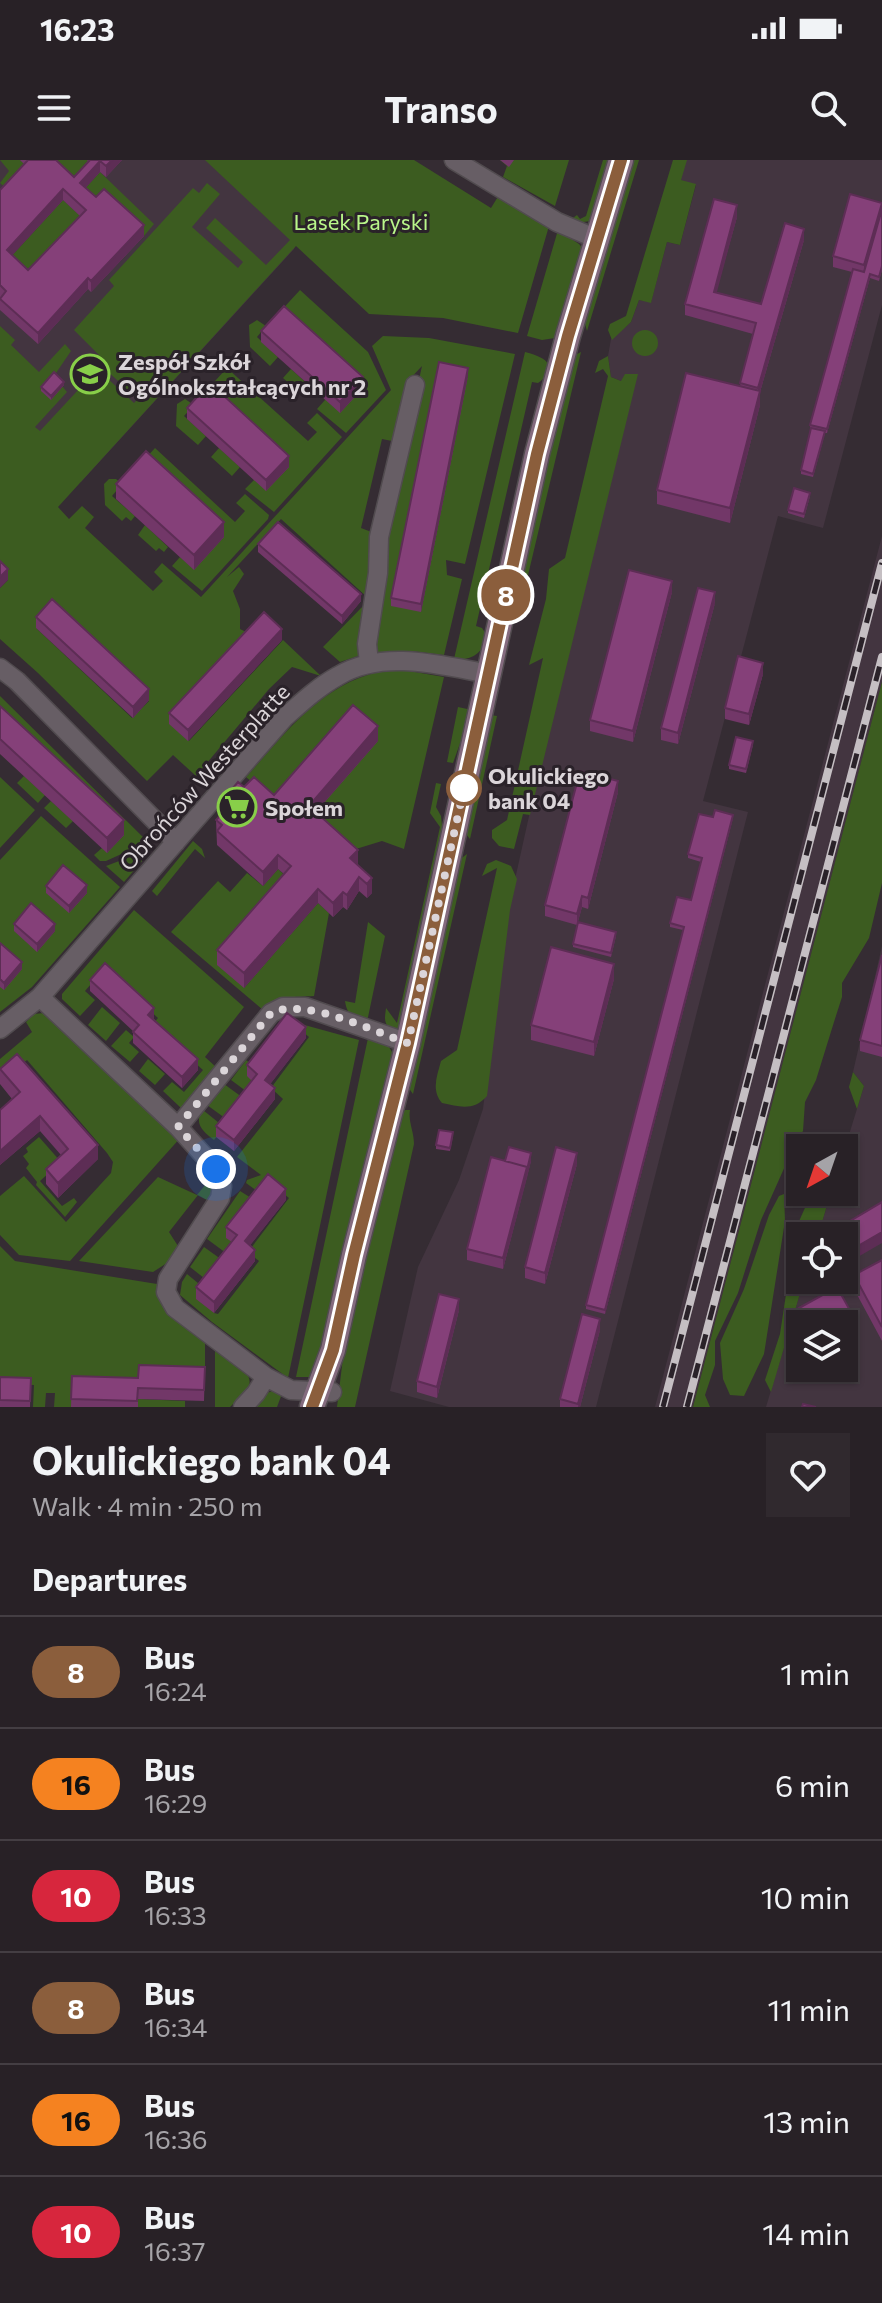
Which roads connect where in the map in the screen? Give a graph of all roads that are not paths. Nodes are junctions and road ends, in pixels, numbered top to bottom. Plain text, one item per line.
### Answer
1 (454, 160) edge
2 (621, 160) edge
3 (597, 239) junction
4 (415, 385) dead end
5 (369, 663) junction
6 (0, 668) edge
7 (489, 674) junction
8 (176, 842) junction
9 (40, 997) junction
10 (0, 1029) edge
11 (408, 1043) junction
12 (178, 1127) junction
13 (266, 1377) junction
14 (323, 1399) edge
15 (243, 1407) edge

1 - 3 street
2 - 3 street
3 - 7 street
4 - 5 street
5 - 7 street, Obrońców Westerplatte
5 - 8 street, Obrońców Westerplatte
6 - 8 street
7 - 11 street
8 - 9 street, Obrońców Westerplatte
9 - 10 street, Obrońców Westerplatte
9 - 12 street
11 - 12 street
11 - 14 street
12 - 13 street
13 - 14 street
13 - 15 street

